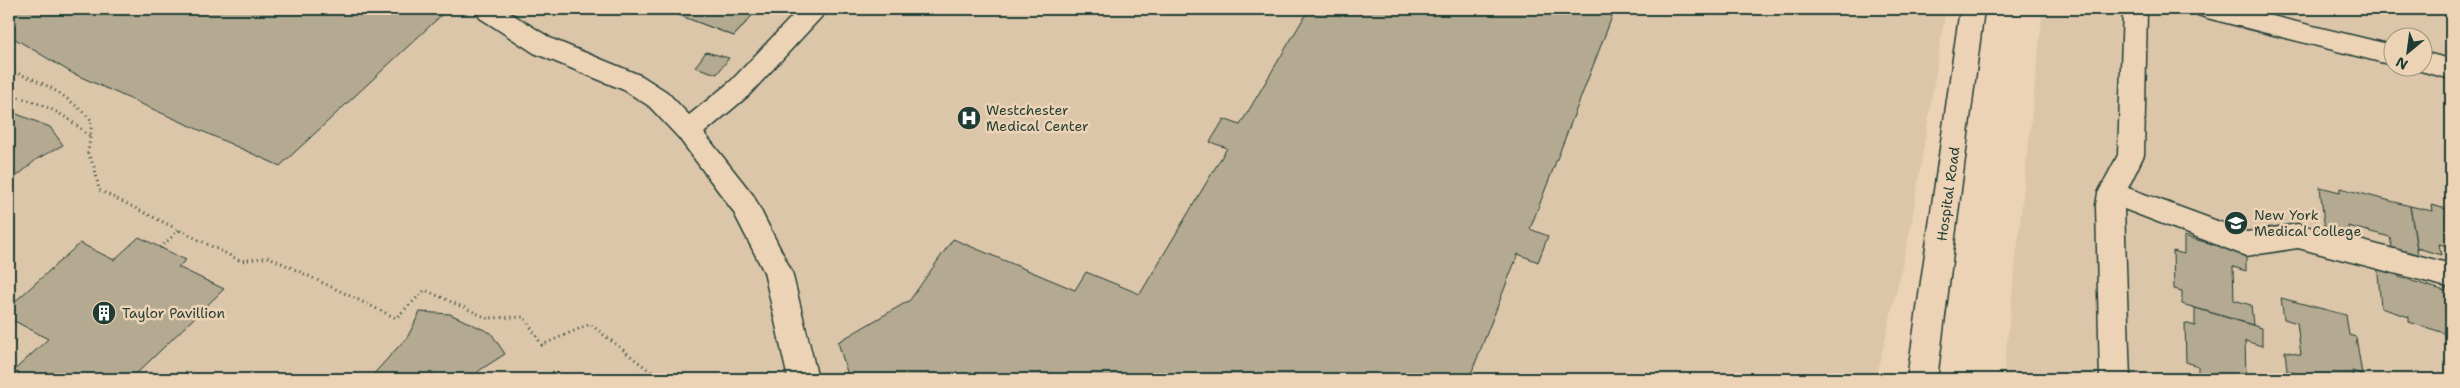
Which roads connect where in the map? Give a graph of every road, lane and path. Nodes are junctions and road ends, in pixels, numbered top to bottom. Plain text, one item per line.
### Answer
1 (814, 9) edge
2 (1972, 9) edge
3 (2134, 9) edge
4 (2207, 9) edge
5 (489, 11) dead end
6 (2382, 53) edge
7 (2432, 64) edge
8 (2451, 69) edge
9 (9, 71) edge
10 (9, 95) edge
11 (688, 130) junction
12 (90, 137) junction
13 (2112, 193) junction
14 (179, 230) junction
15 (160, 248) dead end
16 (2451, 276) edge
17 (660, 379) edge
18 (803, 379) edge
19 (1922, 379) edge
20 (2115, 379) edge

1 - 11 street
2 - 19 street, Hospital Road
3 - 13 street
4 - 6 street
5 - 11 street
7 - 8 street
9 - 12 path
10 - 12 path
11 - 18 street
12 - 14 path
13 - 16 street
13 - 20 street
14 - 15 path
14 - 17 path

